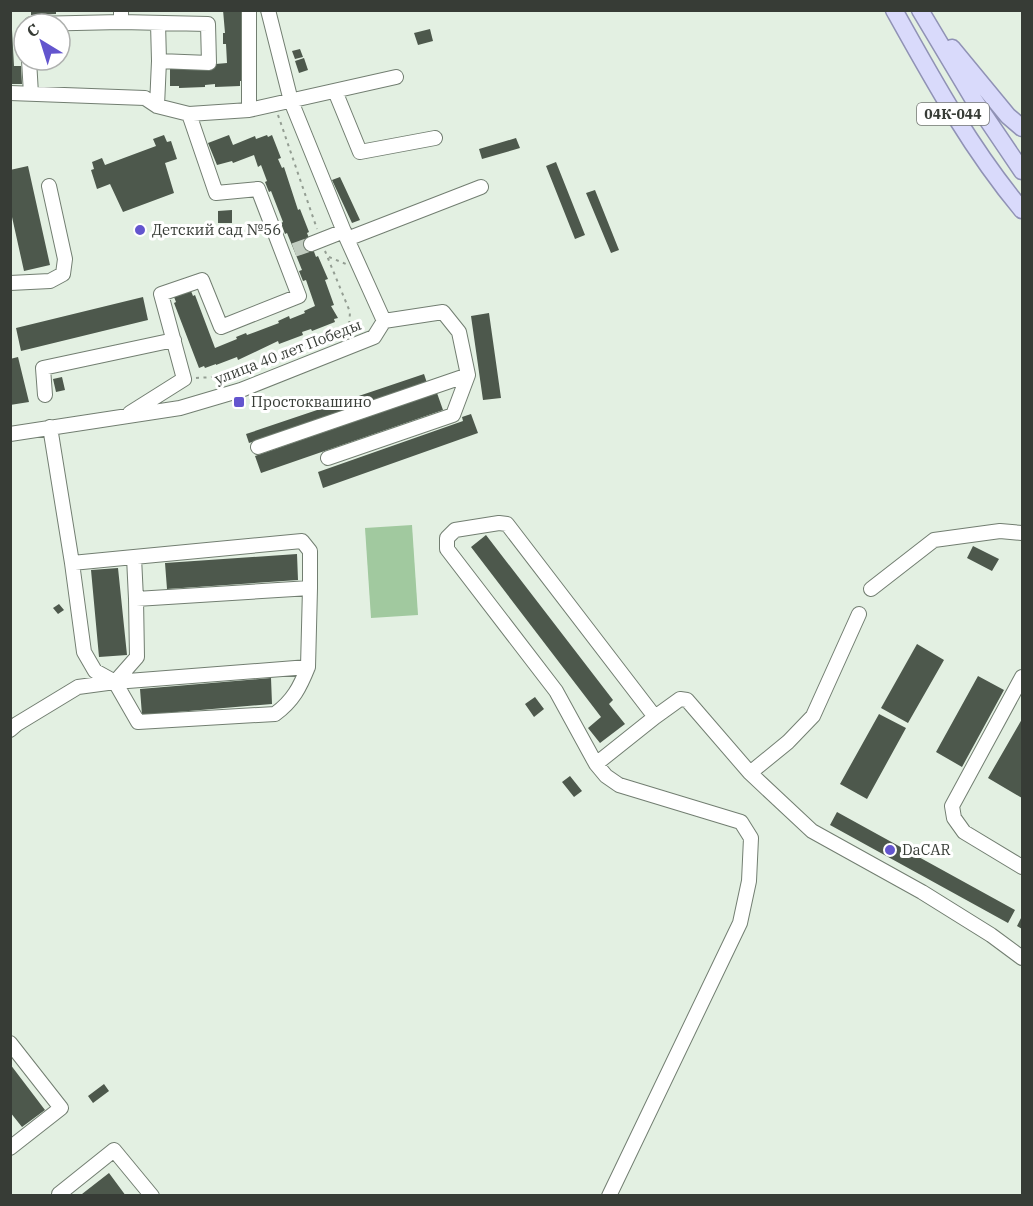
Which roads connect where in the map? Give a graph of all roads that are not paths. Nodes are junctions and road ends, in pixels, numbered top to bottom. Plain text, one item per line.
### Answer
1 (249, 10) edge
2 (268, 10) edge
3 (894, 10) edge
4 (920, 10) edge
5 (121, 16) edge
6 (72, 20) edge
7 (158, 23) junction
8 (159, 61) junction
9 (30, 72) edge
10 (396, 77) dead end
11 (335, 91) junction
12 (10, 93) edge
13 (31, 94) junction
14 (291, 101) junction
15 (157, 106) junction
16 (249, 110) junction
17 (189, 114) junction
18 (1023, 128) edge
19 (435, 138) dead end
20 (1023, 171) edge
21 (49, 186) dead end
22 (481, 187) dead end
23 (1023, 210) edge
24 (346, 235) junction
25 (311, 244) tunnel mouth
26 (10, 283) edge
27 (384, 321) junction
28 (174, 340) junction
29 (468, 375) junction
30 (45, 395) dead end
31 (123, 417) junction
32 (50, 427) junction
33 (10, 434) edge
34 (258, 447) dead end
35 (328, 458) dead end
36 (1023, 533) edge
37 (134, 557) junction
38 (72, 563) junction
39 (310, 588) junction
40 (872, 589) dead end
41 (136, 599) junction
42 (859, 614) dead end
43 (308, 668) junction
44 (1023, 677) edge
45 (116, 682) junction
46 (656, 717) junction
47 (10, 730) edge
48 (596, 764) junction
49 (750, 773) junction
50 (1023, 867) edge
51 (1023, 958) edge
52 (10, 1043) edge
53 (13, 1142) edge
54 (61, 1196) edge
55 (152, 1196) edge
56 (609, 1196) edge

1 - 16 street
2 - 14 street, улица 40 лет Победы
3 - 23 main road, 04К-044
4 - 18 main road
4 - 20 main road, 04К-044
5 - 6 street
5 - 7 street
7 - 8 street
7 - 8 street
8 - 15 street
9 - 13 street
10 - 11 street
11 - 14 street
11 - 19 street
12 - 13 street
13 - 15 street
14 - 16 street
14 - 24 street, улица 40 лет Победы
15 - 17 street
16 - 17 street
17 - 28 street
21 - 26 street
22 - 24 street
24 - 25 street
24 - 27 street, улица 40 лет Победы
27 - 29 street
27 - 31 street, улица 40 лет Победы
28 - 30 street
28 - 31 street
29 - 34 street
29 - 35 street
31 - 32 street, улица 40 лет Победы
32 - 33 street, улица 40 лет Победы
32 - 38 street
36 - 40 street
37 - 38 street
37 - 39 street
37 - 41 street
38 - 45 street
39 - 41 street
39 - 43 street
41 - 45 street
42 - 49 street
43 - 45 street
43 - 45 street
44 - 50 street
45 - 47 street
46 - 48 street
46 - 48 street
46 - 49 street
48 - 56 street
49 - 51 street
52 - 53 street
54 - 55 street

